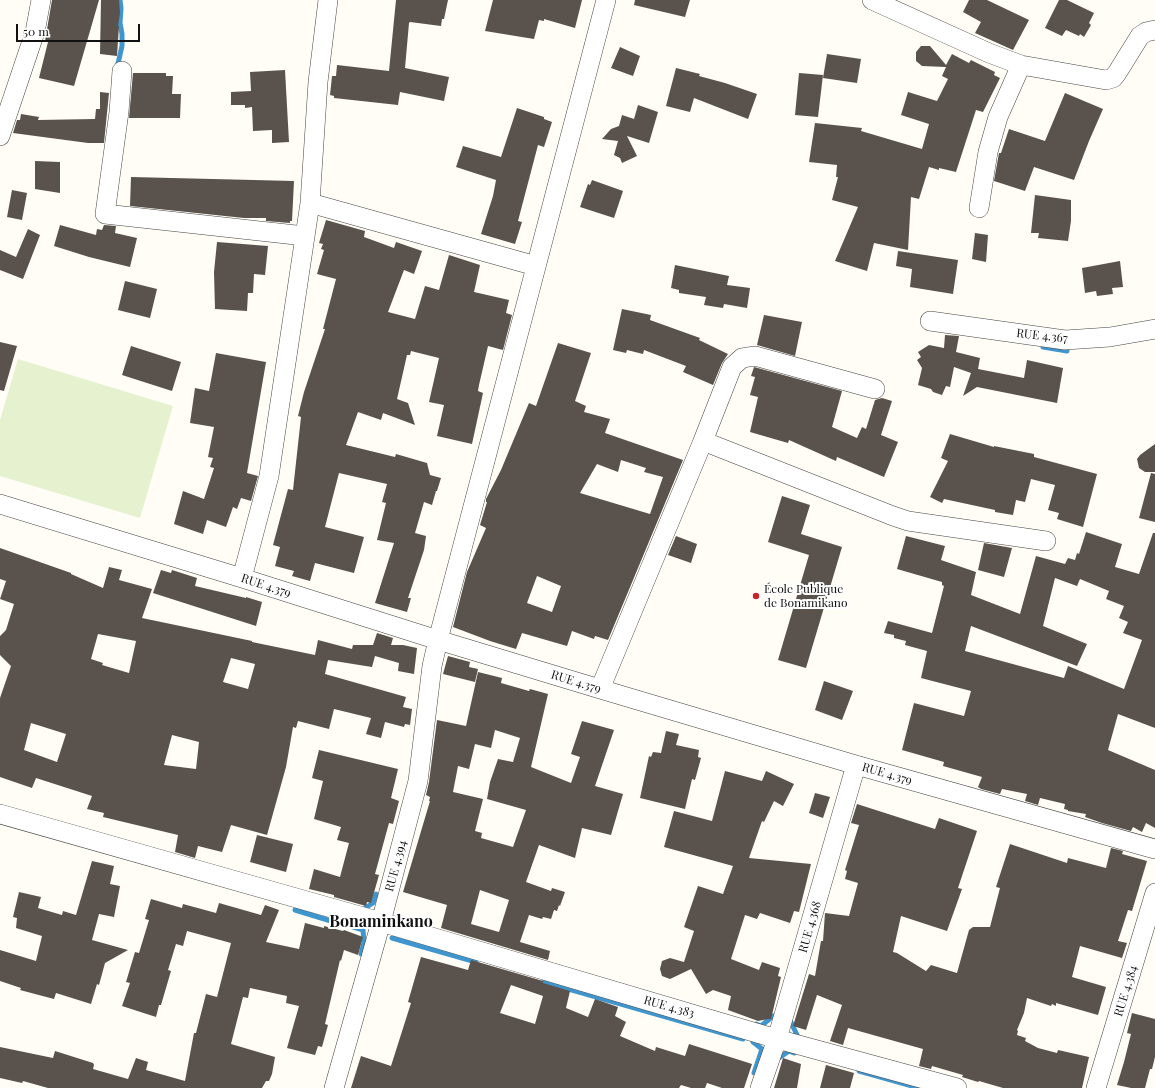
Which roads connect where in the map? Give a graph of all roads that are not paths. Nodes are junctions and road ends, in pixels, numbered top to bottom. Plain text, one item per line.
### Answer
1 (41, 0) edge
2 (328, 0) edge
3 (606, 0) edge
4 (872, 0) edge
5 (1155, 30) edge
6 (1020, 65) junction
7 (122, 72) dead end
8 (0, 136) edge
9 (310, 203) junction
10 (979, 208) dead end
11 (305, 236) junction
12 (536, 266) junction
13 (930, 321) dead end
14 (1155, 329) edge
15 (875, 389) dead end
16 (703, 441) junction
17 (0, 504) edge
18 (1046, 541) dead end
19 (242, 578) junction
20 (438, 640) junction
21 (600, 689) junction
22 (856, 765) junction
23 (0, 814) edge
24 (1155, 849) edge
25 (1155, 893) edge
26 (381, 922) junction
27 (777, 1039) junction
28 (334, 1088) edge
29 (760, 1088) edge
30 (957, 1088) edge
31 (1096, 1088) edge

1 - 8 street
2 - 9 street
3 - 12 street, RUE 4.394
4 - 6 street
5 - 6 street
6 - 10 street
7 - 11 street
9 - 11 street
9 - 12 street
11 - 19 street
12 - 20 street, RUE 4.394
13 - 14 street, RUE 4.367
15 - 16 street
16 - 18 street
16 - 21 street
17 - 19 street, RUE 4.379
19 - 20 street, RUE 4.379
20 - 21 street, RUE 4.379
20 - 26 street, RUE 4.394
21 - 22 street, RUE 4.379
22 - 24 street, RUE 4.379
22 - 27 street, RUE 4.368
23 - 26 street, RUE 4.383
25 - 31 street, RUE 4.384
26 - 27 street, RUE 4.383
26 - 28 street, RUE 4.394
27 - 29 street, RUE 4.368
27 - 30 street, RUE 4.383

